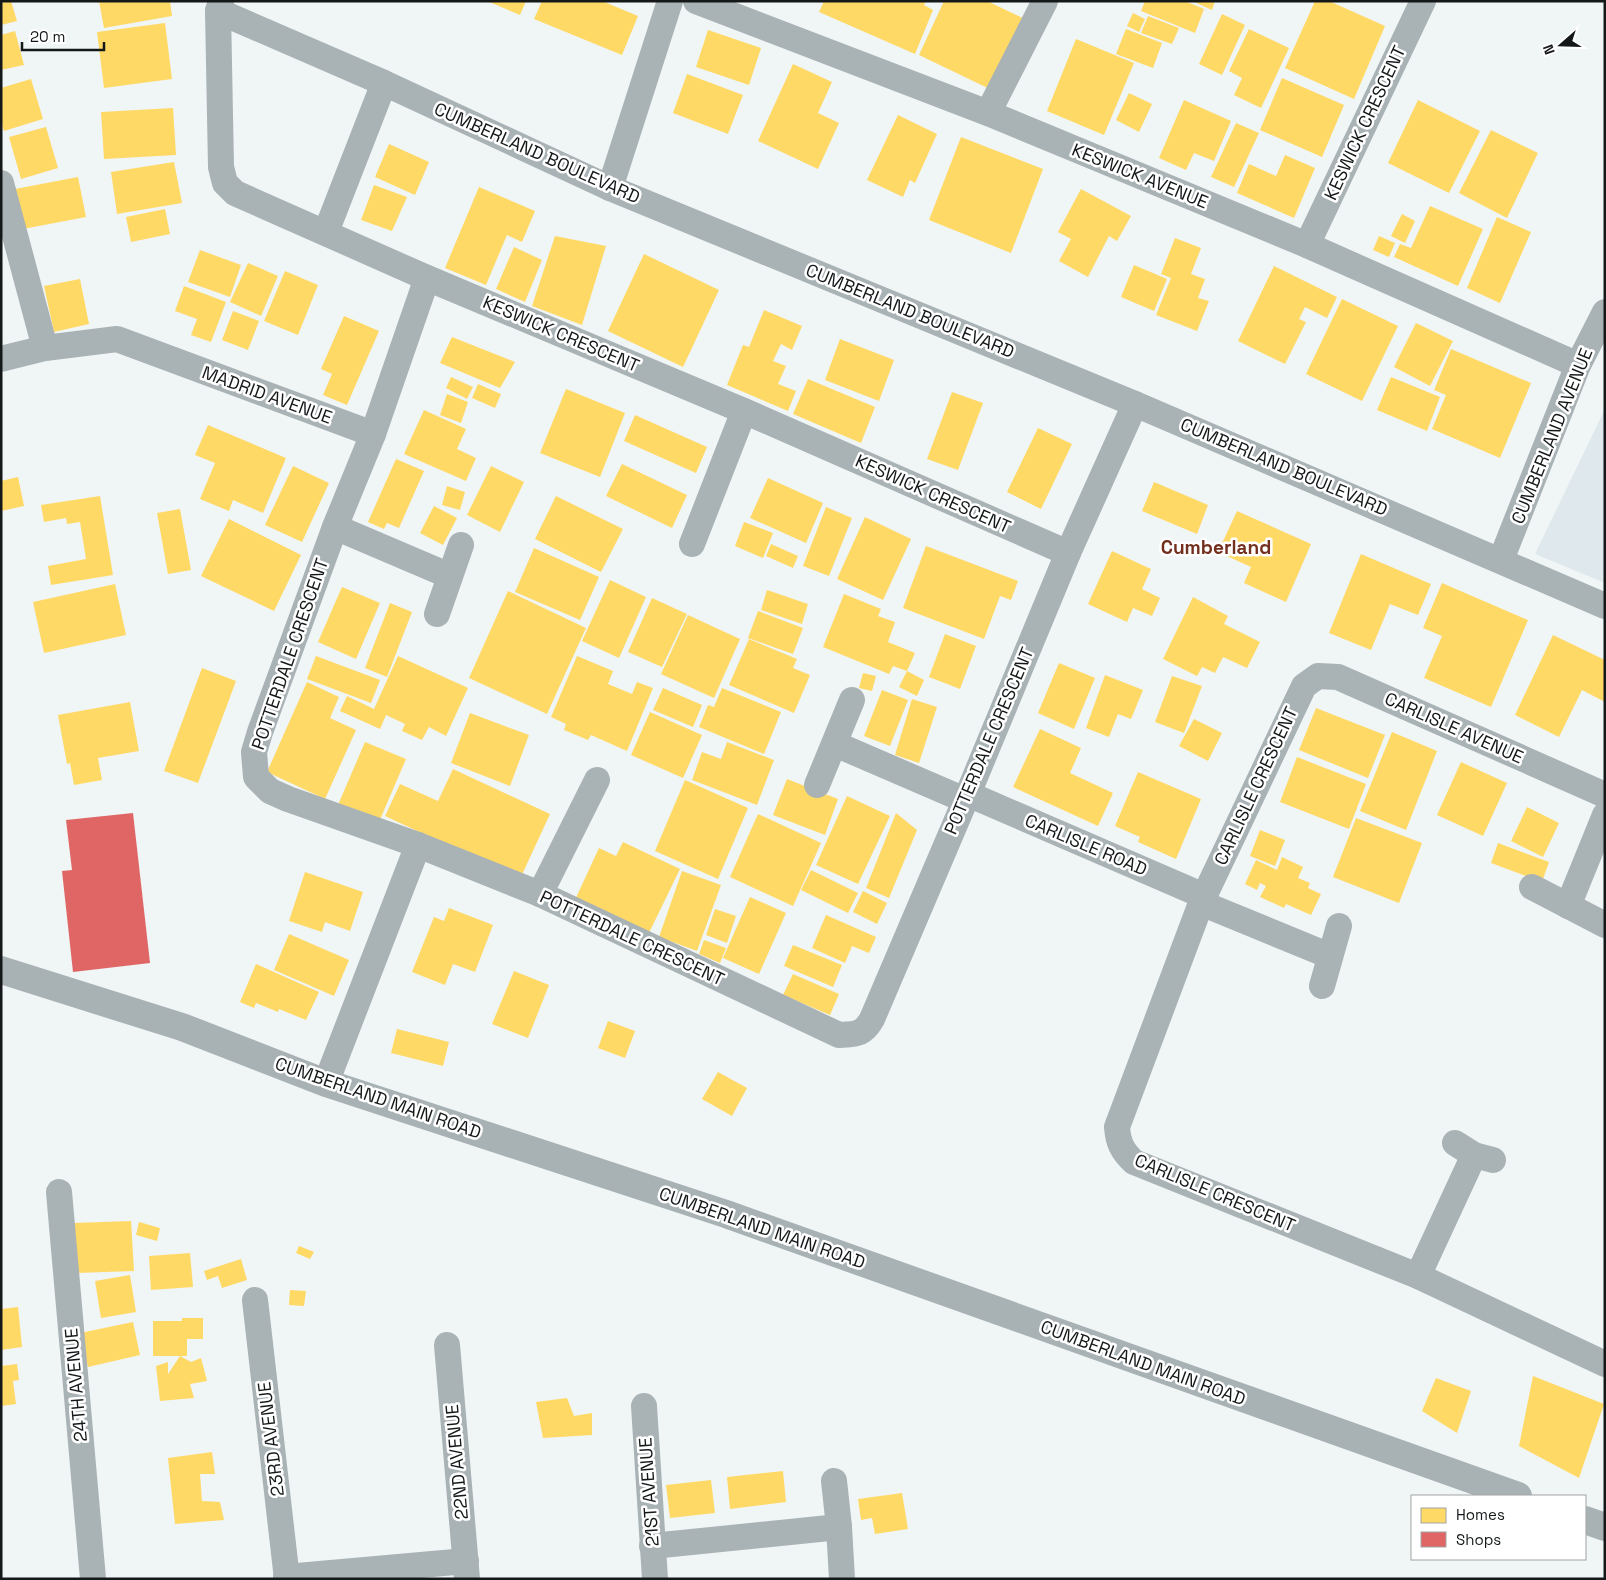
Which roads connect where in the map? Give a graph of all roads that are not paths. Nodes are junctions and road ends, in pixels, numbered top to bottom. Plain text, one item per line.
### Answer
1 (670, 1) edge
2 (696, 1) edge
3 (1045, 1) edge
4 (1423, 1) edge
5 (219, 6) edge
6 (384, 83) junction
7 (988, 114) junction
8 (1, 183) edge
9 (610, 188) junction
10 (326, 232) junction
11 (1307, 245) junction
12 (427, 278) junction
13 (1605, 312) edge
14 (45, 348) junction
15 (1, 359) edge
16 (1578, 365) junction
17 (1135, 404) junction
18 (744, 411) junction
19 (373, 434) junction
20 (335, 527) junction
21 (692, 544) dead end
22 (461, 545) dead end
23 (1068, 552) junction
24 (1501, 560) junction
25 (450, 576) junction
26 (1605, 606) edge
27 (437, 614) dead end
28 (1304, 686) joint
29 (852, 700) dead end
30 (835, 744) junction
31 (597, 780) dead end
32 (817, 785) dead end
33 (1605, 795) edge
34 (966, 797) junction
35 (1605, 815) edge
36 (418, 845) junction
37 (1532, 888) dead end
38 (540, 894) junction
39 (1203, 899) junction
40 (1568, 906) junction
41 (1605, 925) edge
42 (1339, 926) dead end
43 (1330, 956) junction
44 (1, 970) edge
45 (1322, 986) dead end
46 (326, 1083) junction
47 (1474, 1153) dead end
48 (60, 1192) dead end
49 (1418, 1276) junction
50 (255, 1300) dead end
51 (447, 1345) dead end
52 (1605, 1364) edge
53 (644, 1406) dead end
54 (834, 1481) dead end
55 (1515, 1495) edge
56 (1586, 1520) edge
57 (839, 1527) junction
58 (1605, 1527) edge
59 (652, 1546) junction
60 (466, 1570) edge
61 (286, 1578) edge
62 (93, 1579) edge
63 (655, 1579) edge
64 (842, 1579) edge

1 - 9 street
2 - 7 street, KESWICK AVENUE
3 - 7 street
4 - 11 street, KESWICK CRESCENT
5 - 6 street, CUMBERLAND BOULEVARD
5 - 10 street, KESWICK CRESCENT
6 - 9 street, CUMBERLAND BOULEVARD
6 - 10 street
7 - 11 street, KESWICK AVENUE
8 - 14 street
9 - 17 street, CUMBERLAND BOULEVARD
10 - 12 street, KESWICK CRESCENT
11 - 16 street, KESWICK AVENUE
12 - 18 street, KESWICK CRESCENT
12 - 19 street
13 - 16 street, CUMBERLAND AVENUE
14 - 15 street, MADRID AVENUE
14 - 19 street, MADRID AVENUE
16 - 24 street, CUMBERLAND AVENUE
17 - 23 street, POTTERDALE CRESCENT
17 - 24 street, CUMBERLAND BOULEVARD
18 - 21 street
18 - 23 street, KESWICK CRESCENT
19 - 20 street, POTTERDALE CRESCENT
20 - 25 street
20 - 36 street, POTTERDALE CRESCENT
22 - 25 street
23 - 34 street, POTTERDALE CRESCENT
24 - 26 street, CUMBERLAND BOULEVARD
25 - 27 street
28 - 33 street, CARLISLE AVENUE
28 - 39 street, CARLISLE CRESCENT
29 - 30 street
30 - 32 street
30 - 34 street, CARLISLE ROAD
31 - 38 street
34 - 38 street, POTTERDALE CRESCENT
34 - 39 street, CARLISLE ROAD
35 - 40 street
36 - 38 street, POTTERDALE CRESCENT
36 - 46 street
37 - 40 street
39 - 43 street, CARLISLE ROAD
39 - 49 street, CARLISLE CRESCENT
40 - 41 street
42 - 43 street
43 - 45 street
44 - 46 street, CUMBERLAND MAIN ROAD
46 - 55 street, CUMBERLAND MAIN ROAD
47 - 49 street
48 - 62 street, 24TH AVENUE
49 - 52 street, CARLISLE CRESCENT
50 - 61 street, 23RD AVENUE
51 - 60 street, 22ND AVENUE
53 - 59 street, 21ST AVENUE
54 - 57 street
56 - 58 street
57 - 59 street
57 - 64 street
59 - 63 street, 21ST AVENUE
60 - 61 street

